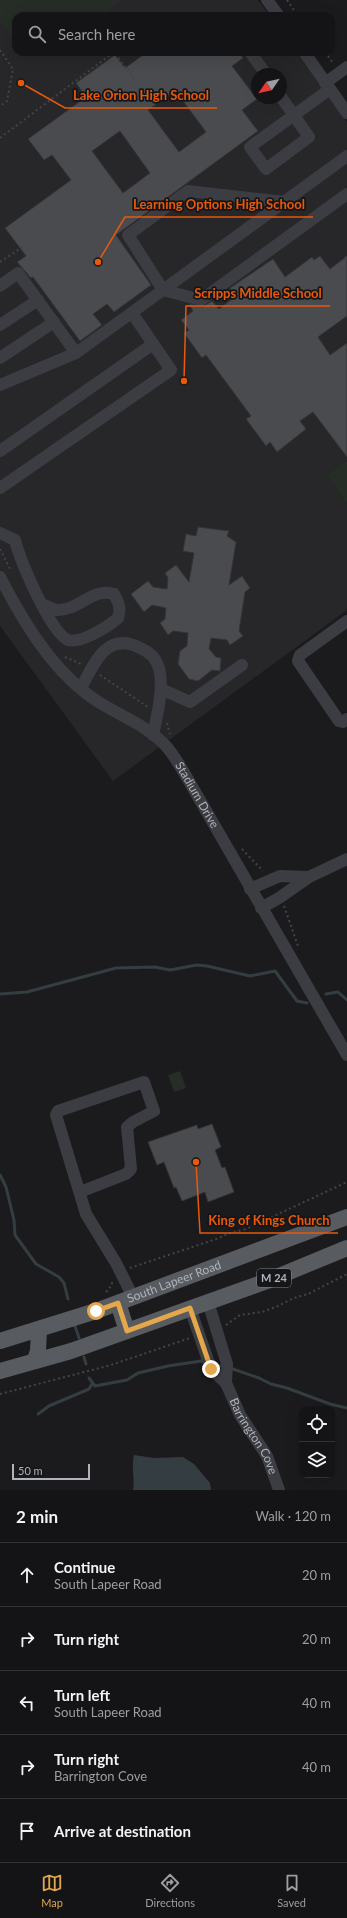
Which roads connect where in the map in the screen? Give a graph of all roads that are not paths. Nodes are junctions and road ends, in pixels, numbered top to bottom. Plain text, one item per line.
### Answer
1 (267, 0) edge
2 (275, 12) edge
3 (253, 56) edge
4 (307, 56) edge
5 (347, 67) edge
6 (262, 68) edge
7 (327, 86) junction
8 (285, 104) edge
9 (347, 113) edge
10 (293, 116) junction
11 (347, 156) edge
12 (347, 194) edge
13 (284, 202) junction
14 (0, 286) edge
15 (163, 290) junction
16 (38, 300) junction
17 (132, 313) junction
18 (54, 322) junction
19 (0, 325) edge
20 (153, 344) junction
21 (76, 352) junction
22 (0, 358) edge
23 (0, 385) edge
24 (0, 451) edge
25 (0, 488) edge
26 (0, 533) edge
27 (0, 576) edge
28 (42, 604) junction
29 (347, 621) edge
30 (242, 665) dead end
31 (81, 688) junction
32 (161, 689) junction
33 (347, 719) edge
34 (152, 735) junction
35 (347, 859) edge
36 (309, 877) junction
37 (250, 889) junction
38 (261, 908) junction
39 (347, 1055) edge
40 (80, 1192) junction
41 (347, 1217) edge
42 (347, 1240) edge
43 (347, 1248) edge
44 (326, 1256) junction
45 (133, 1297) junction
46 (208, 1302) junction
47 (118, 1303) junction
48 (190, 1308) junction
49 (39, 1330) junction
50 (127, 1331) junction
51 (0, 1341) edge
52 (35, 1360) junction
53 (0, 1371) edge
54 (226, 1383) junction
55 (279, 1490) edge

1 - 2 street
3 - 6 street
4 - 7 street
5 - 7 street
7 - 9 street
7 - 10 street
8 - 10 street
10 - 10 street
11 - 13 street
12 - 15 street
13 - 15 street
13 - 15 street
14 - 16 street
15 - 17 street
16 - 18 street
16 - 19 street
17 - 20 street
17 - 21 street
18 - 21 street
18 - 22 street
20 - 24 street
20 - 25 street
21 - 23 street
26 - 28 street
27 - 31 street, Stadium Drive
28 - 28 street
29 - 33 street
30 - 32 street
31 - 32 street
31 - 34 street, Stadium Drive
32 - 34 street
34 - 37 street, Stadium Drive
35 - 36 street
36 - 37 street
36 - 38 street
37 - 38 street, Stadium Drive
38 - 39 street, Stadium Drive
40 - 40 street
40 - 45 street
41 - 45 main road, South Lapeer Road / M 24
42 - 44 main road
43 - 44 main road, M 24
44 - 46 main road, M 24
45 - 47 main road, South Lapeer Road / M 24
46 - 48 main road, M 24
46 - 54 street, Barrington Cove
47 - 49 main road, South Lapeer Road / M 24
47 - 50 main road
48 - 50 main road, M 24
48 - 54 street, Barrington Cove
49 - 51 main road, South Lapeer Road / M 24
49 - 52 main road
50 - 52 main road, M 24
52 - 53 main road, M 24
54 - 55 street, Barrington Cove

